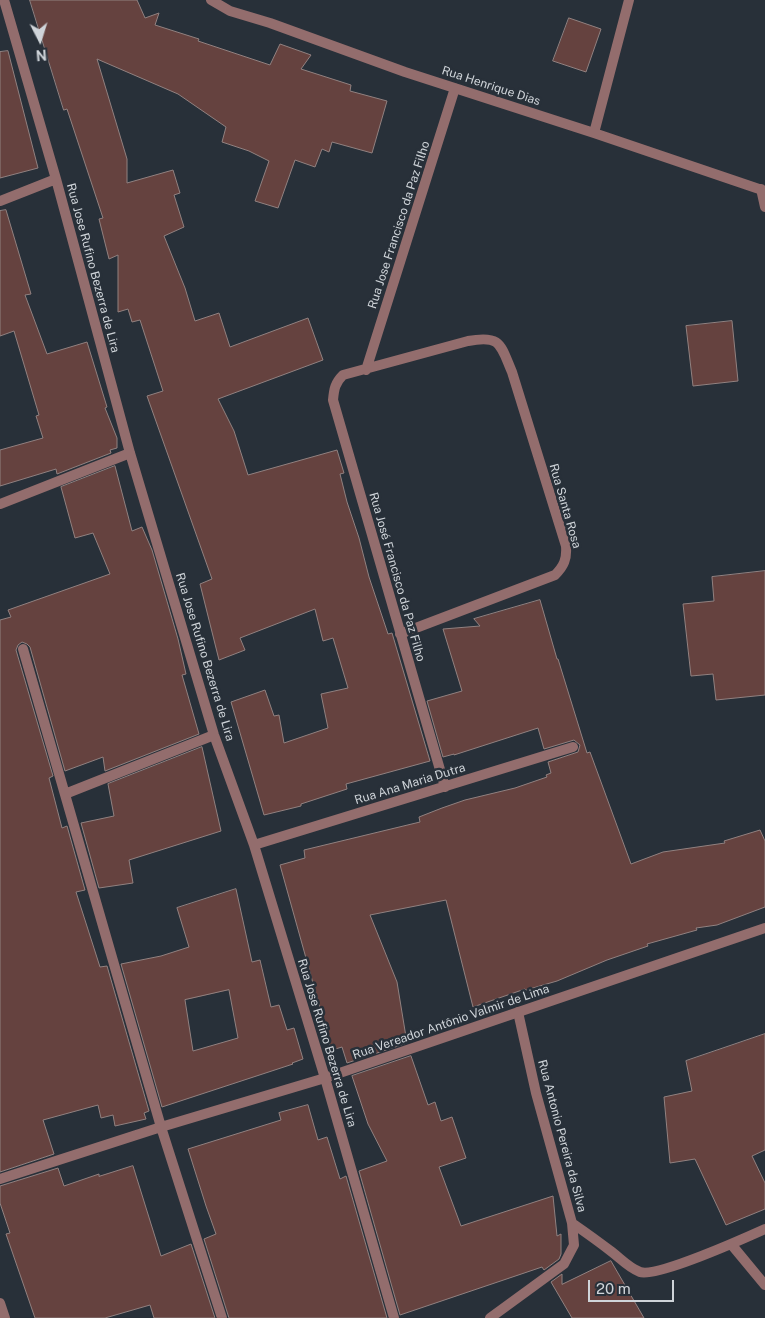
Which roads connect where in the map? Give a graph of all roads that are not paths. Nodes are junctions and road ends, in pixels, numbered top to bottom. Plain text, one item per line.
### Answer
1 (4, 0) edge
2 (211, 0) edge
3 (629, 0) edge
4 (455, 88) junction
5 (594, 133) junction
6 (56, 179) junction
7 (763, 190) edge
8 (0, 201) edge
9 (765, 207) edge
10 (366, 370) junction
11 (130, 453) junction
12 (0, 504) edge
13 (400, 634) junction
14 (23, 649) dead end
15 (214, 735) junction
16 (573, 747) dead end
17 (445, 787) junction
18 (65, 794) junction
19 (254, 845) junction
20 (765, 928) edge
21 (518, 1012) junction
22 (325, 1078) junction
23 (161, 1127) junction
24 (0, 1179) edge
25 (572, 1223) junction
26 (765, 1229) edge
27 (731, 1244) junction
28 (765, 1286) edge
29 (0, 1303) edge
30 (5, 1318) edge
31 (222, 1318) edge
32 (394, 1318) edge
33 (490, 1318) edge

1 - 6 street, Rua Jose Rufino Bezerra de Lira
2 - 4 street, Rua Henrique Dias
3 - 5 street
4 - 5 street, Rua Henrique Dias
4 - 10 street, Rua Jose Francisco da Paz Filho
5 - 7 street, Rua Henrique Dias
6 - 8 street
6 - 11 street, Rua Jose Rufino Bezerra de Lira
7 - 9 street
10 - 13 street, Rua José Francisco da Paz Filho
10 - 13 street, Rua Santa Rosa
11 - 12 street
11 - 15 street, Rua Jose Rufino Bezerra de Lira
13 - 17 street, Rua José Francisco da Paz Filho
14 - 18 street
15 - 18 street
15 - 19 street, Rua Jose Rufino Bezerra de Lira
16 - 17 street, Rua Ana Maria Dutra
17 - 19 street, Rua Ana Maria Dutra
18 - 23 street
19 - 22 street, Rua Jose Rufino Bezerra de Lira
20 - 21 street, Rua Vereador Antônio Valmir de Lima
21 - 22 street, Rua Vereador Antônio Valmir de Lima
21 - 25 street, Rua Antonio Pereira da Silva
22 - 23 street, Rua Vereador Antônio Valmir de Lima
22 - 32 street, Rua Jose Rufino Bezerra de Lira
23 - 24 street, Rua Vereador Antônio Valmir de Lima
23 - 31 street
25 - 27 street
25 - 33 street, Rua Antonio Pereira da Silva
26 - 27 street
27 - 28 street
29 - 30 street

